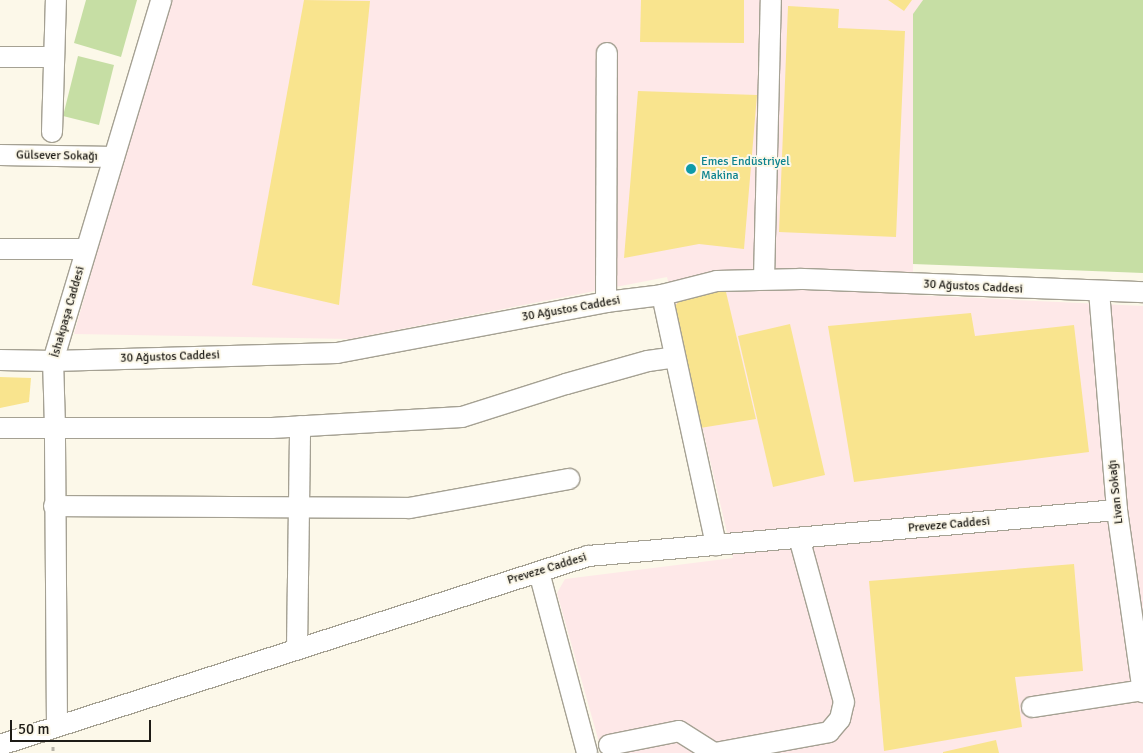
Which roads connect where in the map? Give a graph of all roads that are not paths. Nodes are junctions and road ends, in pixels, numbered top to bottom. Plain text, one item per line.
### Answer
1 (56, 0) edge
2 (161, 0) edge
3 (772, 0) edge
4 (607, 53) dead end
5 (0, 57) edge
6 (53, 57) junction
7 (52, 132) dead end
8 (0, 155) edge
9 (114, 157) junction
10 (0, 249) edge
11 (86, 249) junction
12 (764, 280) junction
13 (1099, 291) junction
14 (1143, 292) edge
15 (662, 295) junction
16 (606, 302) junction
17 (675, 357) junction
18 (0, 360) edge
19 (53, 361) junction
20 (300, 426) junction
21 (55, 427) junction
22 (0, 428) edge
23 (570, 479) dead end
24 (54, 506) junction
25 (300, 507) junction
26 (1117, 510) junction
27 (799, 538) junction
28 (716, 545) junction
29 (538, 572) junction
30 (297, 649) junction
31 (1143, 691) edge
32 (1032, 707) dead end
33 (57, 726) junction
34 (0, 744) edge
35 (609, 745) dead end
36 (587, 753) edge
37 (714, 753) edge

1 - 6 street
2 - 9 street, İshakpaşa Caddesi
3 - 12 street
4 - 16 street
5 - 6 street
6 - 7 street
8 - 9 street, Gülsever Sokağı
9 - 11 street, İshakpaşa Caddesi
10 - 11 street
11 - 19 street, İshakpaşa Caddesi
12 - 13 street, 30 Ağustos Caddesi
12 - 15 street, 30 Ağustos Caddesi
13 - 14 street, 30 Ağustos Caddesi
13 - 26 street, Livan Sokağı
15 - 16 street, 30 Ağustos Caddesi
15 - 17 street
16 - 19 street, 30 Ağustos Caddesi
17 - 20 street
17 - 28 street
18 - 19 street, 30 Ağustos Caddesi
19 - 21 street, İshakpaşa Caddesi
20 - 21 street
20 - 25 street
21 - 22 street
21 - 24 street, İshakpaşa Caddesi
23 - 25 street
24 - 25 street
24 - 33 street, İshakpaşa Caddesi
25 - 30 street
26 - 27 street, Preveze Caddesi
26 - 31 street, Livan Sokağı
27 - 28 street, Preveze Caddesi
27 - 37 street
28 - 29 street, Preveze Caddesi
29 - 30 street, Preveze Caddesi
29 - 36 street
30 - 33 street, Preveze Caddesi
31 - 32 street
33 - 34 street, Preveze Caddesi
35 - 37 street

